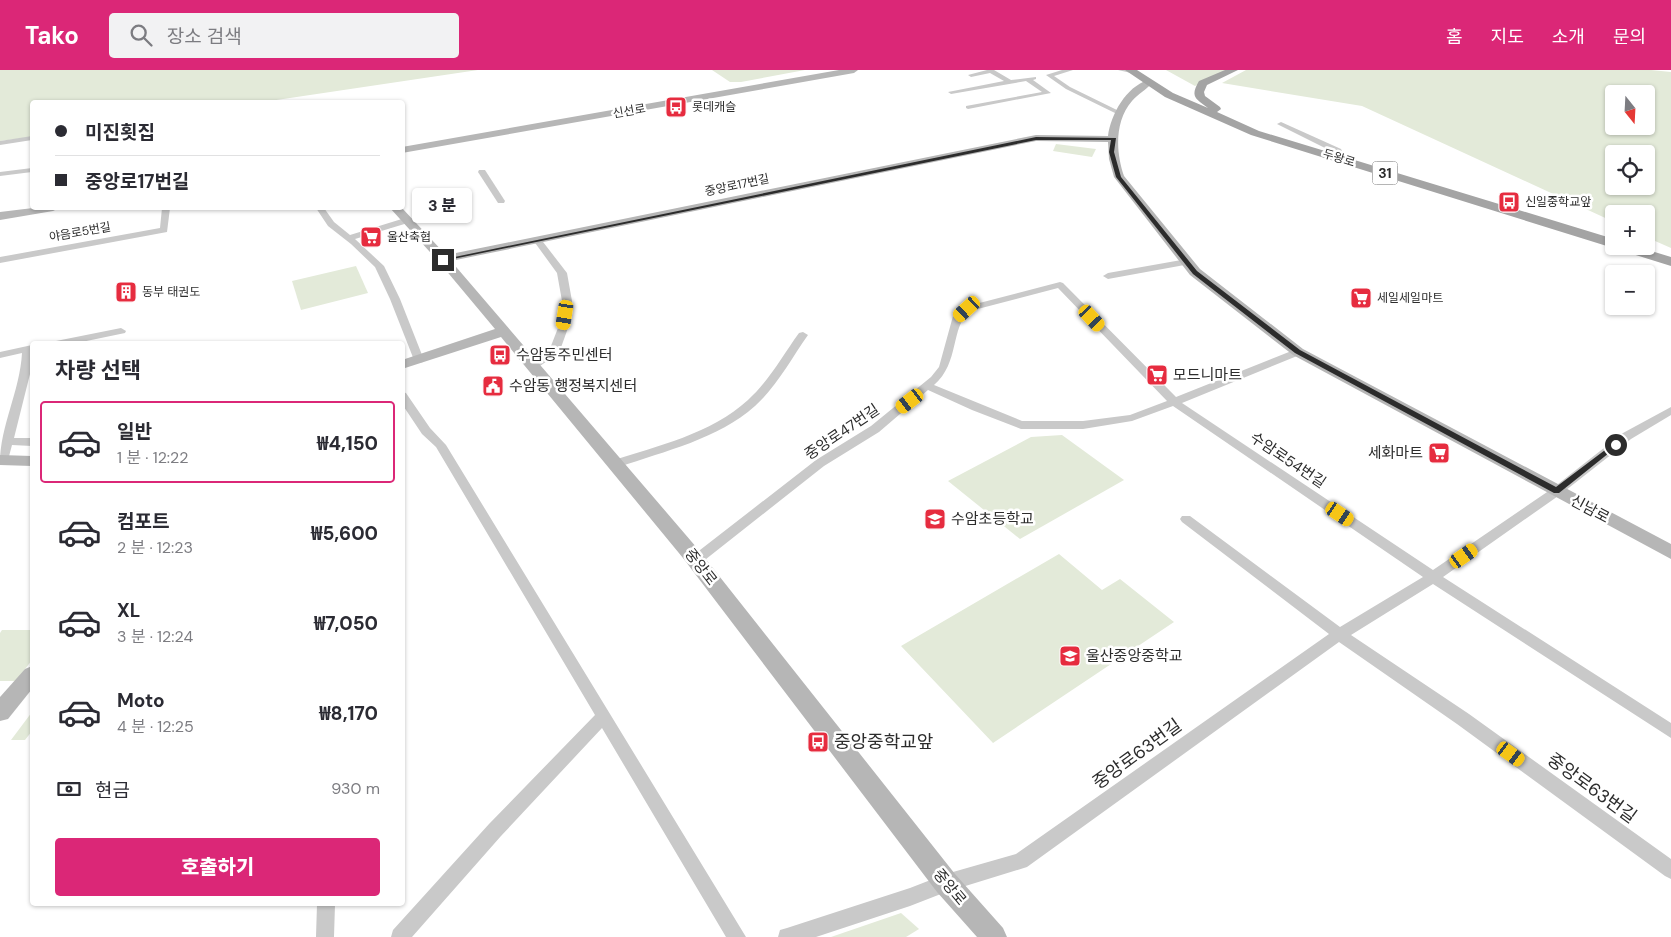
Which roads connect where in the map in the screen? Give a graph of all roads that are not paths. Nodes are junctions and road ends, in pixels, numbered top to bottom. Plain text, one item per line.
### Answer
1 (829, 70) edge
2 (854, 70) edge
3 (1070, 70) edge
4 (1128, 70) edge
5 (1233, 70) edge
6 (843, 71) edge
7 (971, 75) dead end
8 (1049, 76) junction
9 (1147, 76) edge
10 (1027, 79) junction
11 (1010, 82) junction
12 (951, 92) dead end
13 (968, 107) dead end
14 (1216, 109) junction
15 (1119, 113) junction
16 (1281, 124) dead end
17 (30, 138) edge
18 (1114, 139) junction
19 (0, 143) edge
20 (405, 144) edge
21 (405, 149) edge
22 (1338, 151) junction
23 (30, 170) edge
24 (482, 172) dead end
25 (0, 174) edge
26 (501, 201) dead end
27 (40, 210) edge
28 (166, 210) edge
29 (321, 210) edge
30 (402, 214) edge
31 (0, 216) edge
32 (1605, 234) edge
33 (349, 238) junction
34 (537, 240) junction
35 (1605, 241) edge
36 (1655, 250) edge
37 (1649, 255) edge
38 (1671, 255) edge
39 (0, 260) edge
40 (443, 260) junction
41 (1187, 262) junction
42 (1671, 262) edge
43 (1108, 276) dead end
44 (1060, 285) joint
45 (121, 331) dead end
46 (504, 331) junction
47 (803, 334) dead end
48 (71, 341) edge
49 (30, 349) edge
50 (1298, 352) junction
51 (0, 355) edge
52 (418, 360) junction
53 (405, 364) edge
54 (534, 367) junction
55 (927, 386) junction
56 (30, 398) edge
57 (405, 400) edge
58 (18, 401) junction
59 (1174, 402) junction
60 (1671, 410) edge
61 (8, 441) junction
62 (30, 442) edge
63 (1, 460) edge
64 (30, 461) edge
65 (615, 464) junction
66 (1557, 491) junction
67 (1186, 519) dead end
68 (1671, 552) edge
69 (696, 560) junction
70 (1433, 577) junction
71 (1340, 635) junction
72 (30, 677) edge
73 (1, 710) edge
74 (603, 717) junction
75 (1671, 731) edge
76 (1671, 870) edge
77 (946, 883) junction
78 (326, 906) edge
79 (326, 937) edge
80 (400, 937) edge
81 (737, 937) edge
82 (787, 937) edge
83 (994, 937) edge

1 - 20 main road, 신선로
2 - 6 main road, 신선로
3 - 8 street
4 - 9 main road, 두왕로 / 31
5 - 14 main road
6 - 21 main road, 신선로
7 - 11 street
8 - 10 street
8 - 15 street
9 - 14 main road, 두왕로
9 - 15 main road
9 - 35 main road, 두왕로 / 31
10 - 11 street
10 - 13 street
11 - 12 street
14 - 22 main road, 두왕로
15 - 18 main road, 신남로
16 - 22 street
17 - 19 street
18 - 34 main road, 중앙로17번길
18 - 41 main road, 신남로
22 - 32 main road, 두왕로
23 - 25 street
24 - 26 street
27 - 31 main road
28 - 39 street, 야음로5번길
29 - 33 street
30 - 33 street
30 - 40 main road, 중앙로
33 - 52 street
34 - 40 main road, 중앙로17번길
34 - 54 street
36 - 38 main road
37 - 42 main road
40 - 46 main road, 중앙로
41 - 43 street
41 - 50 main road, 신남로
44 - 55 street, 중앙로47번길
44 - 59 street, 수암로54번길
45 - 48 street
46 - 52 main road
46 - 54 main road, 중앙로
47 - 65 street
49 - 51 street
49 - 58 street
50 - 59 street
50 - 66 main road, 신남로
52 - 53 main road
54 - 65 main road, 중앙로
55 - 59 street
55 - 69 street, 중앙로47번길
56 - 58 street
57 - 74 street
58 - 61 street
59 - 70 street, 수암로54번길
60 - 66 street, 중앙로63번길
61 - 62 street
61 - 63 street
63 - 64 main road
65 - 69 main road, 중앙로
66 - 68 main road, 신남로
66 - 70 street, 중앙로63번길
67 - 71 street
69 - 77 main road, 중앙로
70 - 71 street, 중앙로63번길
70 - 75 street, 수암로54번길
71 - 76 street, 중앙로63번길
71 - 77 street, 중앙로63번길
72 - 73 main road
74 - 80 street
74 - 81 street
77 - 82 street, 중앙로63번길
77 - 83 main road, 중앙로
78 - 79 street

